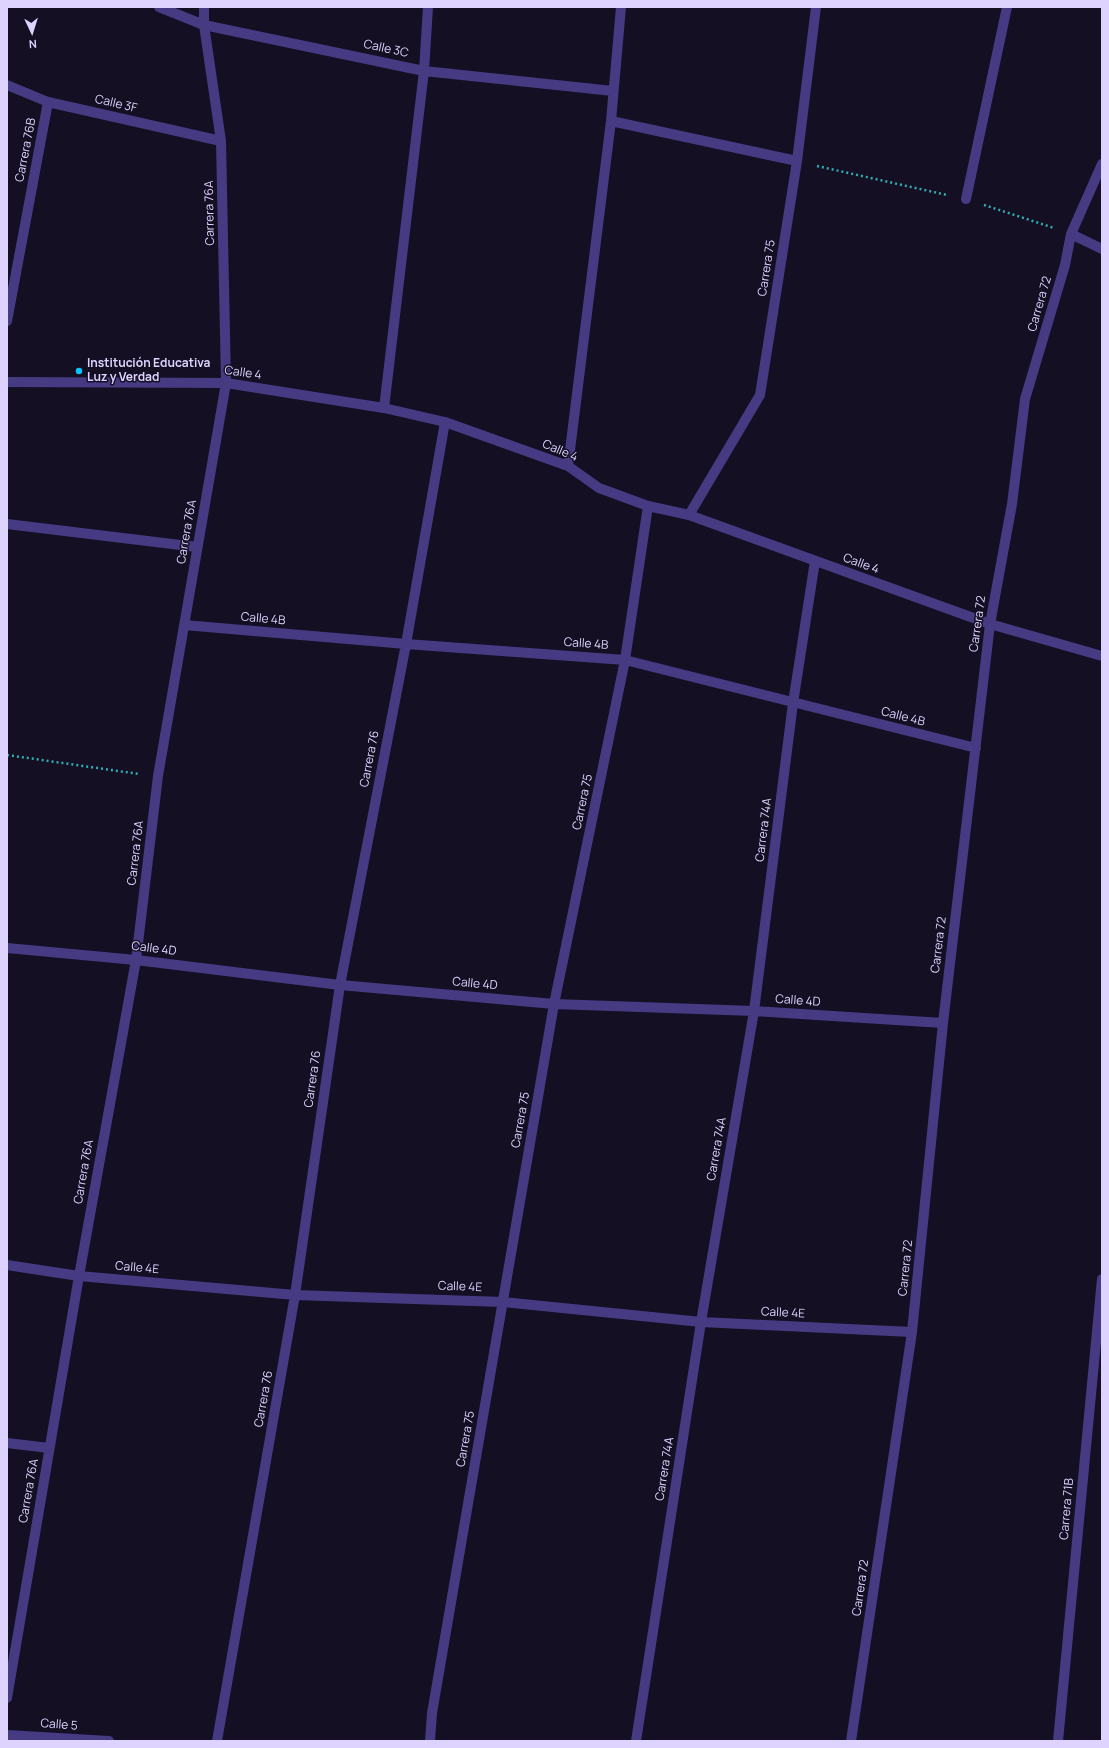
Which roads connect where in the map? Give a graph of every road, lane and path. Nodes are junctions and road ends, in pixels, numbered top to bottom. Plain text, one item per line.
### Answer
1 (159, 7) edge
2 (204, 7) edge
3 (428, 7) edge
4 (621, 7) edge
5 (816, 7) edge
6 (1007, 7) edge
7 (204, 25) junction
8 (424, 71) junction
9 (7, 86) edge
10 (613, 91) junction
11 (48, 102) junction
12 (611, 121) junction
13 (221, 141) junction
14 (797, 161) junction
15 (1102, 164) edge
16 (966, 199) junction
17 (1071, 234) junction
18 (1102, 249) edge
19 (7, 321) edge
20 (7, 382) edge
21 (226, 383) junction
22 (384, 408) junction
23 (445, 422) junction
24 (568, 466) junction
25 (648, 506) junction
26 (689, 514) junction
27 (7, 524) edge
28 (197, 547) junction
29 (815, 561) junction
30 (990, 624) junction
31 (184, 625) junction
32 (406, 644) junction
33 (1102, 656) edge
34 (626, 660) junction
35 (793, 703) junction
36 (976, 748) junction
37 (7, 755) edge
38 (158, 776) junction
39 (7, 948) edge
40 (136, 960) junction
41 (340, 985) junction
42 (554, 1004) junction
43 (754, 1011) junction
44 (943, 1023) junction
45 (7, 1265) edge
46 (79, 1276) junction
47 (1102, 1279) edge
48 (295, 1295) junction
49 (502, 1302) junction
50 (701, 1322) junction
51 (912, 1332) junction
52 (7, 1443) edge
53 (49, 1448) junction
54 (7, 1698) edge
55 (7, 1735) edge
56 (109, 1741) edge
57 (217, 1741) edge
58 (430, 1741) edge
59 (636, 1741) edge
60 (851, 1741) edge
61 (1058, 1741) edge

1 - 7 street, Calle 3C
2 - 7 street, Carrera 76A
3 - 8 street
4 - 10 street
5 - 14 street, Carrera 75
6 - 16 street
7 - 8 street, Calle 3C
7 - 13 street, Carrera 76A
8 - 10 street, Calle 3C
8 - 22 street
9 - 11 street, Calle 3F
10 - 12 street
11 - 13 street, Calle 3F
11 - 19 street, Carrera 76B
12 - 14 street
12 - 24 street
13 - 21 street, Carrera 76A
14 - 16 path
14 - 26 street, Carrera 75
15 - 17 street, Carrera 72
16 - 17 path
17 - 18 street
17 - 30 street, Carrera 72
20 - 21 street, Calle 4
21 - 22 street, Calle 4
21 - 28 street, Carrera 76A
22 - 23 street, Calle 4
23 - 24 street, Calle 4
23 - 32 street, Carrera 76
24 - 25 street, Calle 4
25 - 26 street, Calle 4
25 - 34 street, Carrera 75
26 - 29 street, Calle 4
27 - 28 street
28 - 31 street, Carrera 76A
29 - 30 street, Calle 4
29 - 35 street, Carrera 74A
30 - 33 street, Calle 4
30 - 36 street, Carrera 72
31 - 32 street, Calle 4B
31 - 38 street, Carrera 76A
32 - 34 street, Calle 4B
32 - 41 street, Carrera 76
34 - 35 street, Calle 4B
34 - 42 street, Carrera 75
35 - 36 street, Calle 4B
35 - 43 street, Carrera 74A
36 - 44 street, Carrera 72
37 - 38 path
38 - 40 street, Carrera 76A
39 - 40 street, Calle 4D
40 - 41 street, Calle 4D
40 - 46 street, Carrera 76A
41 - 42 street, Calle 4D
41 - 48 street, Carrera 76
42 - 43 street, Calle 4D
42 - 49 street, Carrera 75
43 - 44 street, Calle 4D
43 - 50 street, Carrera 74A
44 - 51 street, Carrera 72
45 - 46 street, Calle 4E
46 - 48 street, Calle 4E
46 - 53 street, Carrera 76A
47 - 61 street, Carrera 71B
48 - 49 street, Calle 4E
48 - 57 street, Carrera 76
49 - 50 street, Calle 4E
49 - 58 street, Carrera 75
50 - 51 street, Calle 4E
50 - 59 street, Carrera 74A
51 - 60 street, Carrera 72
52 - 53 street
53 - 54 street, Carrera 76A
55 - 56 street, Calle 5

